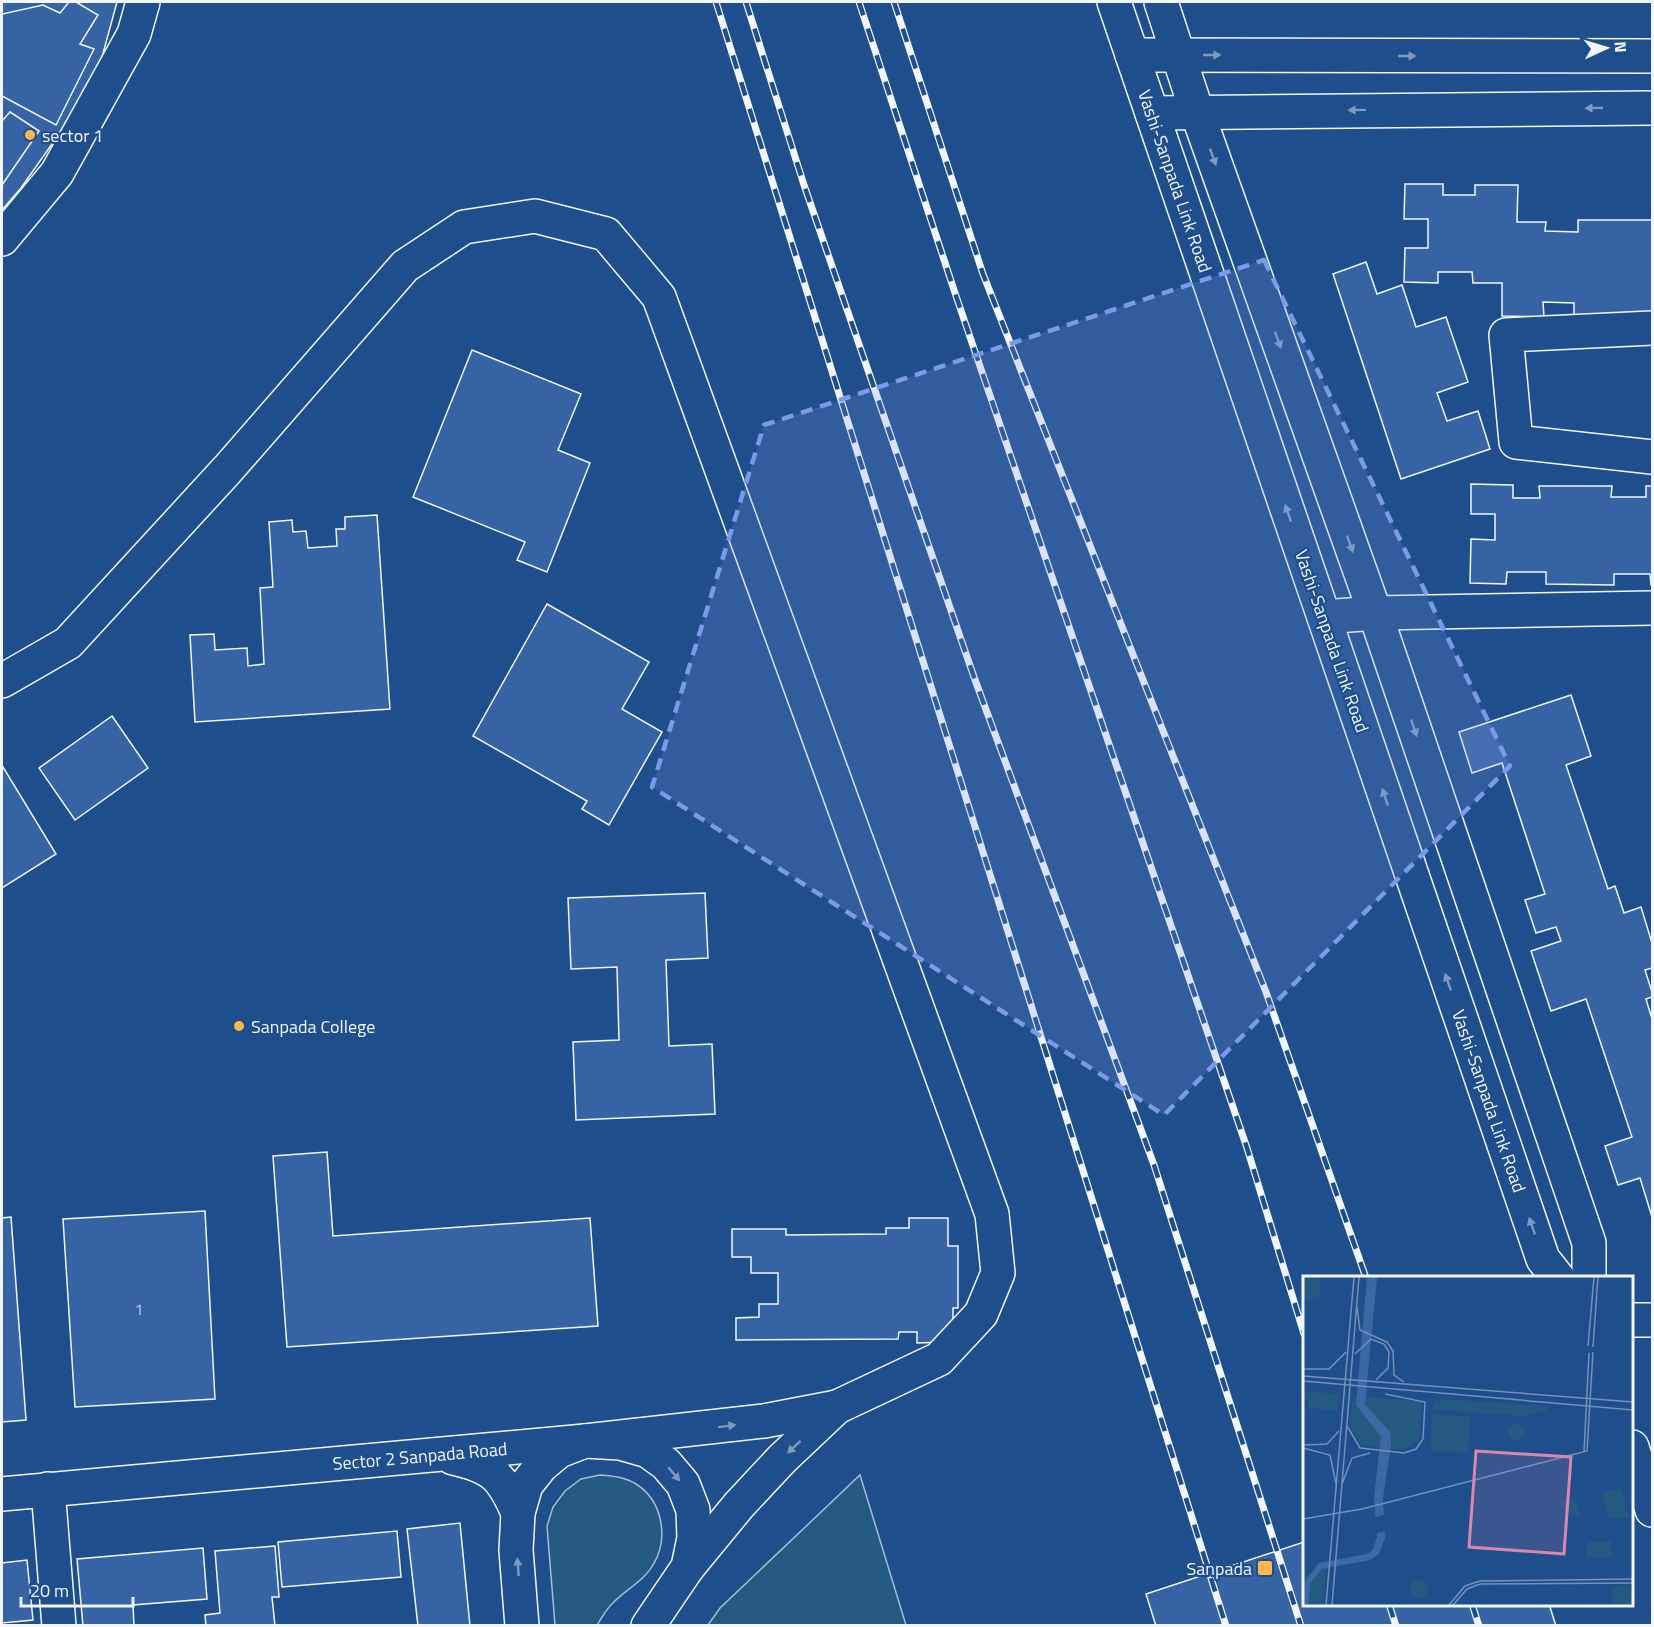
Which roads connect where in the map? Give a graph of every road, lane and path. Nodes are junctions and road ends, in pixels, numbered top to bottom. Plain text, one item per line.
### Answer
1 (143, 2) edge
2 (1114, 2) edge
3 (1161, 2) edge
4 (1132, 55) junction
5 (1179, 55) junction
6 (1653, 57) edge
7 (1653, 108) edge
8 (1197, 112) junction
9 (1152, 113) junction
10 (2, 239) edge
11 (1653, 328) edge
12 (1653, 457) edge
13 (1653, 608) edge
14 (1374, 613) junction
15 (1323, 616) junction
16 (2, 681) edge
17 (1556, 1276) edge
18 (1589, 1276) edge
19 (1633, 1320) edge
20 (1653, 1320) edge
21 (837, 1407) junction
22 (585, 1441) junction
23 (1633, 1450) edge
24 (439, 1454) junction
25 (48, 1490) junction
26 (2, 1494) edge
27 (1653, 1510) edge
28 (518, 1513) junction
29 (688, 1567) junction
30 (59, 1626) edge
31 (522, 1626) edge
32 (648, 1626) edge

1 - 10 street
2 - 4 street, Vashi-Sanpada Link Road
3 - 5 street
4 - 5 street
4 - 9 street, Vashi-Sanpada Link Road
5 -> 6 street
5 - 8 street
7 -> 8 street
8 - 9 street
8 -> 14 street
15 -> 9 street, Vashi-Sanpada Link Road
11 - 12 street
13 - 14 street
14 - 15 street
14 -> 18 street
17 -> 15 street, Vashi-Sanpada Link Road
16 - 21 street
19 - 20 street
22 -> 21 street, Sector 2 Sanpada Road
21 -> 29 street
22 - 24 street, Sector 2 Sanpada Road
22 - 28 street
22 -> 29 street
23 - 27 street
24 - 25 street, Sector 2 Sanpada Road
24 - 28 street
25 - 26 street, Sector 2 Sanpada Road
25 - 30 street
31 -> 28 street
29 - 32 street

